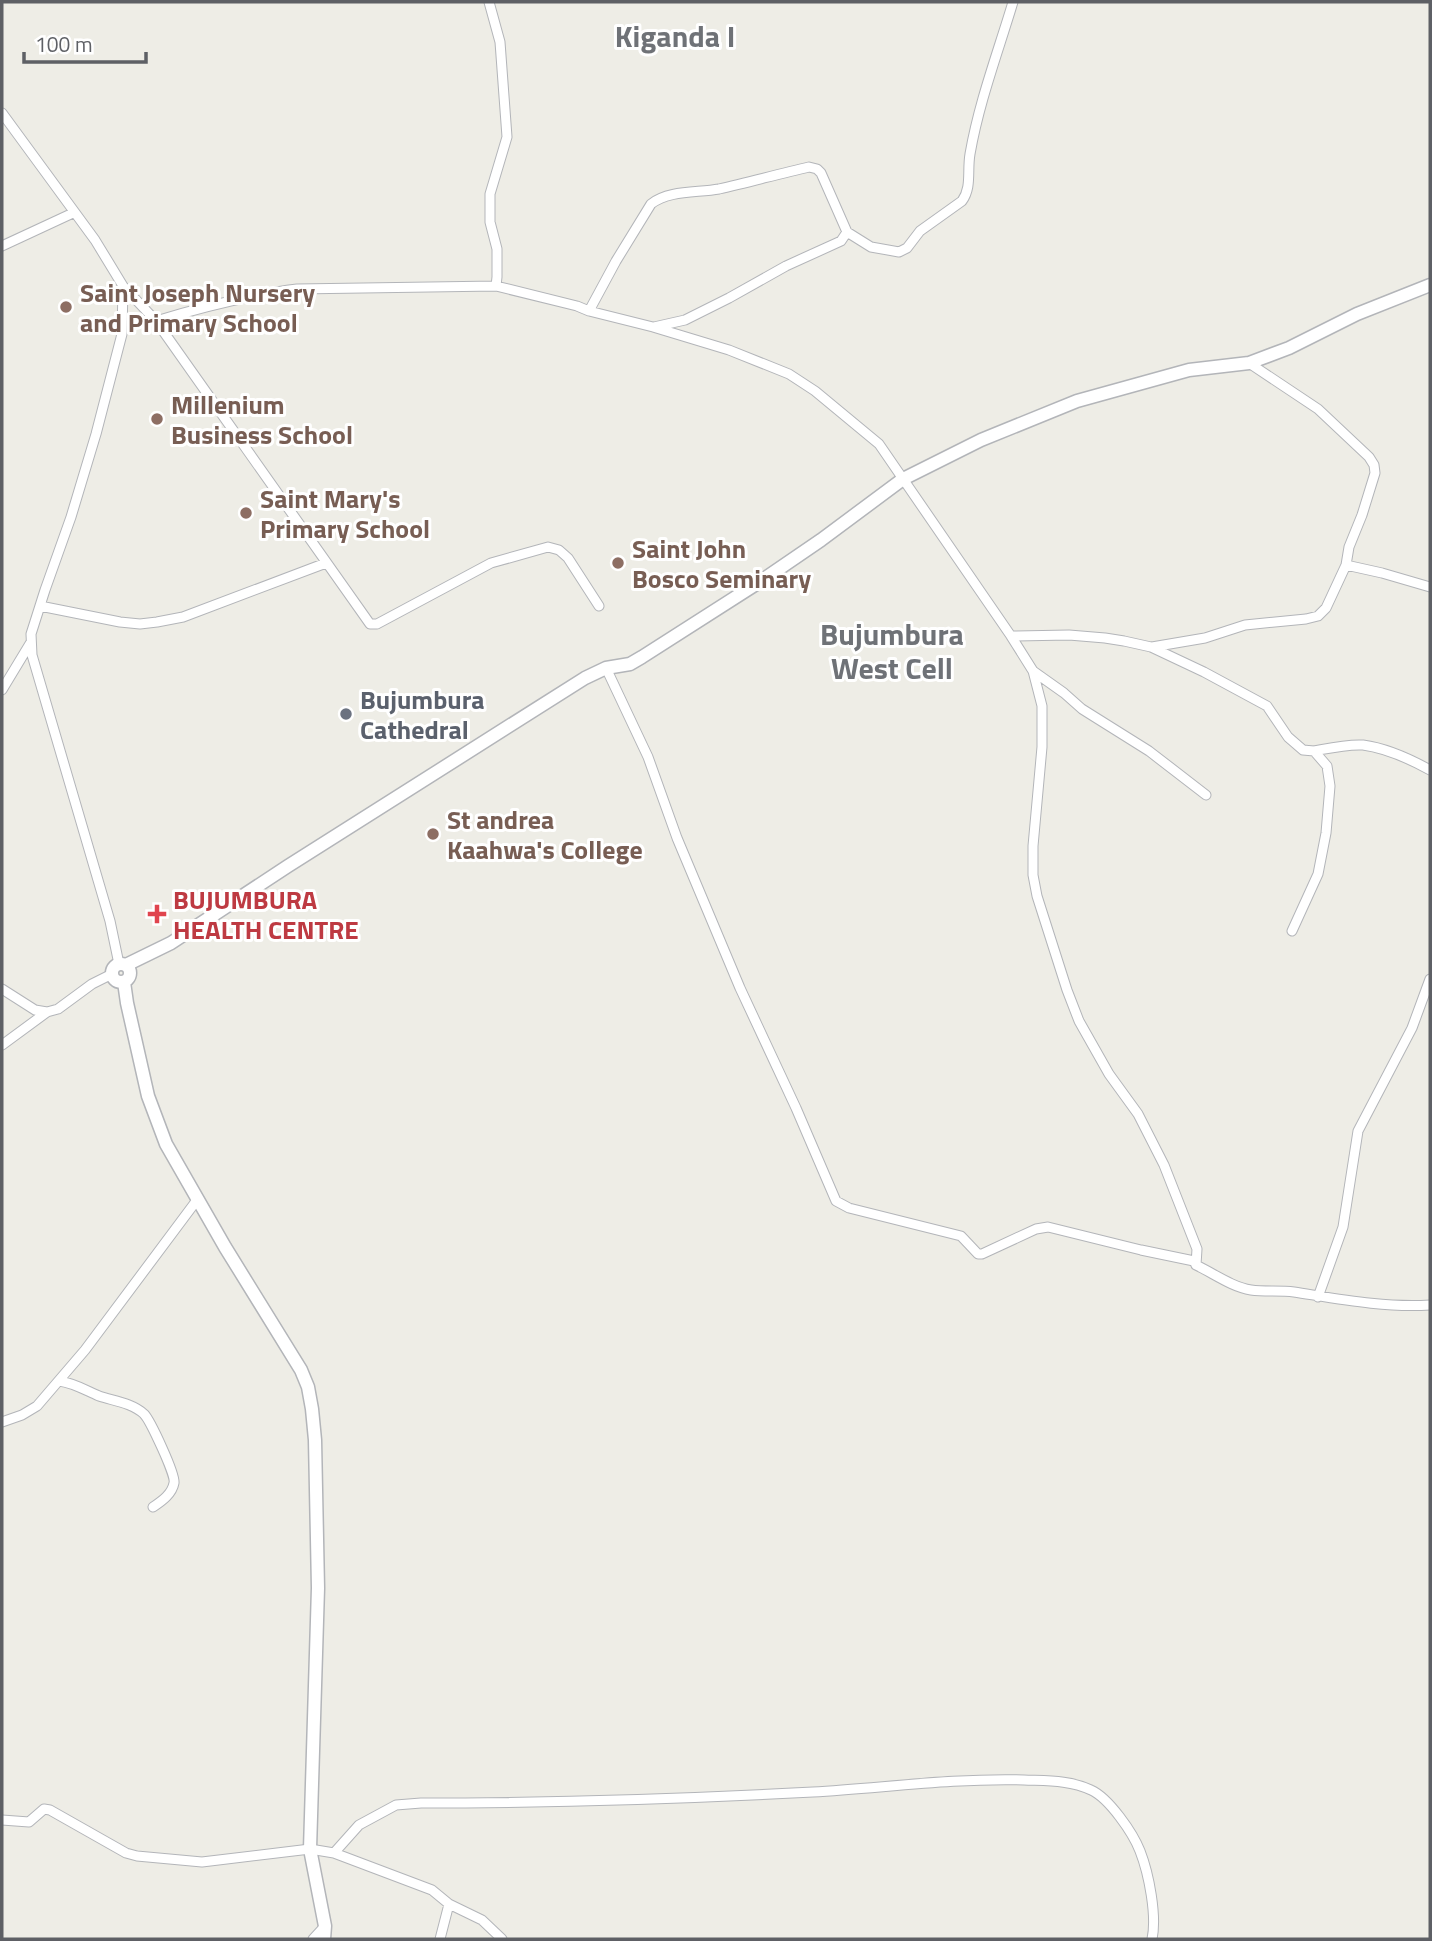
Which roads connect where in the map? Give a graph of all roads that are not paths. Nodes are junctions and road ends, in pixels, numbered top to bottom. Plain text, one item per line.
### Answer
1 (489, 2) edge
2 (1013, 2) edge
3 (2, 113) edge
4 (73, 213) junction
5 (847, 232) junction
6 (2, 246) edge
7 (1430, 285) edge
8 (123, 286) junction
9 (496, 286) junction
10 (589, 312) junction
11 (156, 321) junction
12 (653, 327) junction
13 (1249, 363) junction
14 (903, 479) junction
15 (326, 563) junction
16 (1346, 565) junction
17 (1430, 587) edge
18 (40, 606) junction
19 (599, 606) dead end
20 (1011, 636) junction
21 (31, 642) junction
22 (1151, 647) junction
23 (606, 668) junction
24 (1032, 671) junction
25 (2, 690) edge
26 (1314, 751) junction
27 (1430, 770) edge
28 (1206, 796) dead end
29 (1292, 931) dead end
30 (119, 967) junction
31 (1430, 979) edge
32 (2, 989) edge
33 (47, 1012) junction
34 (2, 1045) edge
35 (197, 1200) junction
36 (1196, 1265) junction
37 (1318, 1297) junction
38 (1430, 1305) edge
39 (59, 1381) junction
40 (2, 1422) edge
41 (153, 1507) dead end
42 (2, 1820) edge
43 (310, 1849) junction
44 (334, 1853) junction
45 (449, 1904) junction
46 (324, 1932) edge
47 (313, 1939) edge
48 (440, 1939) edge
49 (502, 1939) edge
50 (1152, 1939) edge

1 - 9 street
2 - 5 street
3 - 4 street
4 - 6 street
4 - 8 street
5 - 10 street
5 - 12 street
7 - 13 street
8 - 11 street
8 - 18 street
9 - 10 street
9 - 11 street
10 - 12 street
11 - 15 street
12 - 14 street
13 - 14 street
13 - 16 street
14 - 20 street
14 - 23 street
15 - 18 street
15 - 19 street
16 - 17 street
16 - 22 street
18 - 21 street
20 - 22 street
20 - 24 street
21 - 25 street
21 - 30 street
22 - 26 street
23 - 30 street
23 - 36 street
24 - 28 street
24 - 36 street
26 - 27 street
26 - 29 street
30 - 33 street
30 - 35 street
31 - 37 street
32 - 33 street
33 - 34 street
35 - 39 street
35 - 43 street
36 - 37 street
37 - 38 street
39 - 40 street
39 - 41 street
42 - 43 street
43 - 44 street
43 - 46 street
44 - 45 street
44 - 50 street
45 - 48 street
45 - 49 street
46 - 47 street

